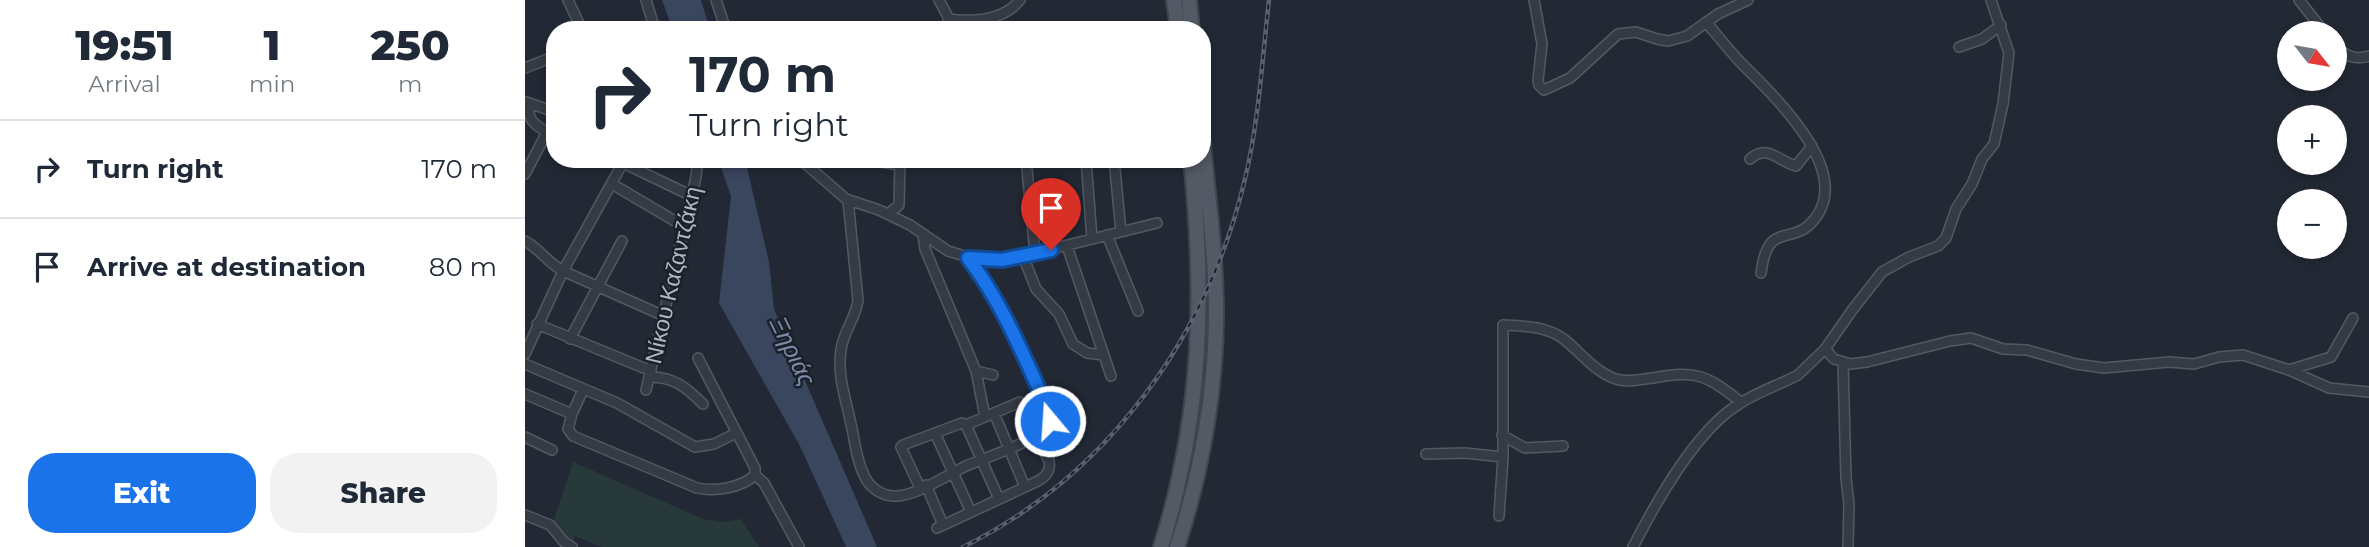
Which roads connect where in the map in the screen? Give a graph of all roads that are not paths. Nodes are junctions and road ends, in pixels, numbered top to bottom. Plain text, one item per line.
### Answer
1 (568, 0) edge
2 (646, 0) edge
3 (716, 0) edge
4 (939, 0) edge
5 (1020, 0) edge
6 (1174, 0) edge
7 (1189, 0) edge
8 (1534, 0) edge
9 (1748, 0) edge
10 (1991, 0) edge
11 (2299, 0) edge
12 (948, 19) joint
13 (578, 21) edge
14 (652, 21) edge
15 (723, 21) edge
16 (1177, 21) edge
17 (1191, 21) edge
18 (2316, 21) edge
19 (1706, 22) junction
20 (2001, 25) junction
21 (1959, 47) dead end
22 (2347, 56) edge
23 (2369, 56) edge
24 (546, 60) edge
25 (525, 68) edge
26 (527, 103) edge
27 (546, 109) edge
28 (546, 131) edge
29 (546, 142) edge
30 (1812, 146) junction
31 (1750, 159) dead end
32 (620, 168) edge
33 (638, 168) edge
34 (697, 168) edge
35 (811, 168) edge
36 (900, 168) edge
37 (1027, 168) edge
38 (1087, 168) edge
39 (1115, 168) edge
40 (1192, 168) edge
41 (1205, 168) edge
42 (525, 174) edge
43 (612, 184) junction
44 (692, 196) junction
45 (848, 200) junction
46 (888, 214) junction
47 (1157, 223) dead end
48 (685, 227) junction
49 (1121, 232) junction
50 (923, 234) junction
51 (1107, 236) junction
52 (1092, 239) junction
53 (525, 241) edge
54 (622, 241) dead end
55 (1067, 246) junction
56 (1035, 253) junction
57 (1023, 256) junction
58 (968, 258) junction
59 (563, 271) junction
60 (1761, 273) dead end
61 (597, 287) junction
62 (1138, 311) dead end
63 (664, 316) junction
64 (2353, 318) dead end
65 (537, 324) junction
66 (571, 339) junction
67 (1825, 349) junction
68 (525, 354) edge
69 (1104, 355) junction
70 (698, 358) dead end
71 (1843, 363) junction
72 (525, 364) edge
73 (2289, 370) junction
74 (976, 371) junction
75 (650, 374) junction
76 (993, 375) dead end
77 (1111, 376) dead end
78 (583, 390) junction
79 (646, 390) dead end
80 (2369, 392) edge
81 (525, 394) edge
82 (1741, 402) junction
83 (703, 404) dead end
84 (572, 414) junction
85 (989, 415) junction
86 (966, 425) junction
87 (736, 433) junction
88 (935, 433) junction
89 (1037, 435) junction
90 (1502, 435) junction
91 (525, 437) edge
92 (1563, 446) dead end
93 (1009, 447) junction
94 (552, 450) dead end
95 (1426, 454) dead end
96 (1503, 457) junction
97 (981, 460) junction
98 (953, 472) junction
99 (755, 475) junction
100 (923, 487) junction
101 (1025, 487) junction
102 (999, 499) junction
103 (971, 512) junction
104 (525, 515) edge
105 (1499, 516) dead end
106 (572, 547) edge
107 (799, 547) edge
108 (1161, 547) edge
109 (1177, 547) edge
110 (1633, 547) edge
111 (1848, 547) edge

1 - 13 street
2 - 14 street
3 - 15 street
4 - 12 street
5 - 12 street
6 - 16 main road
7 - 17 main road
8 - 19 street
9 - 19 street
10 - 20 street
11 - 18 street
19 - 30 street
20 - 21 street
20 - 67 street
22 - 23 street
24 - 25 street
26 - 27 street
26 - 28 street
29 - 42 street
30 - 31 street
30 - 60 street
32 - 43 street
33 - 44 street
34 - 44 street, Νίκου Καζαντζάκη
35 - 45 street
36 - 46 street
37 - 56 street
38 - 52 street
39 - 49 street
40 - 108 main road
41 - 109 main road
43 - 48 street
43 - 59 street
44 - 48 street, Νίκου Καζαντζάκη
45 - 46 street
45 - 100 street
46 - 50 street
47 - 49 street
48 - 63 street, Νίκου Καζαντζάκη
49 - 51 street
50 - 58 street
50 - 74 street
51 - 52 street
51 - 62 street
52 - 55 street
53 - 59 street
54 - 61 street
55 - 56 street
55 - 69 street
56 - 57 street
57 - 58 street
57 - 69 street
58 - 89 street
59 - 61 street
59 - 65 street
61 - 63 street
61 - 66 street
63 - 75 street, Νίκου Καζαντζάκη
64 - 73 street
65 - 66 street
65 - 68 street
66 - 75 street
67 - 71 street
67 - 82 street
69 - 77 street
70 - 87 street
71 - 73 street
71 - 111 street
72 - 78 street
73 - 80 street
74 - 76 street
74 - 85 street
75 - 79 street, Νίκου Καζαντζάκη
75 - 83 street
78 - 84 street
78 - 87 street
81 - 84 street
82 - 90 street
82 - 110 street
84 - 99 street
85 - 86 street
85 - 89 street
85 - 93 street
86 - 88 street
86 - 97 street
87 - 99 street
88 - 98 street
88 - 100 street
89 - 93 street
89 - 101 street
90 - 92 street
90 - 96 street
91 - 94 street
93 - 97 street
93 - 101 street
95 - 96 street
96 - 105 street
97 - 98 street
97 - 102 street
98 - 100 street
98 - 103 street
99 - 107 street
100 - 103 street
101 - 102 street
102 - 103 street
104 - 106 street

